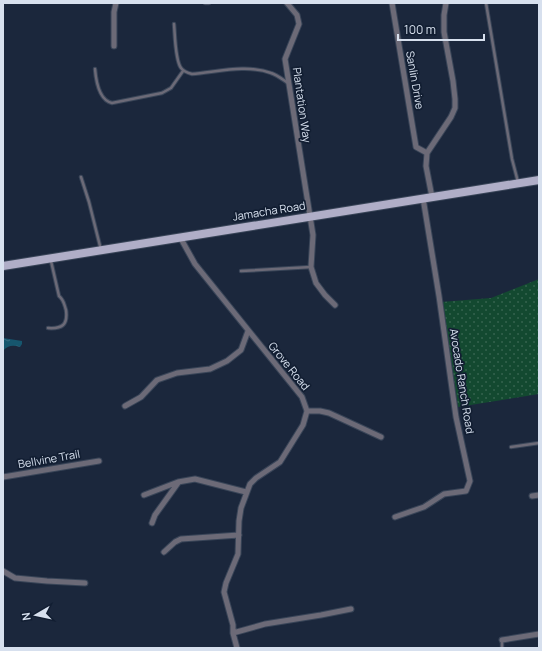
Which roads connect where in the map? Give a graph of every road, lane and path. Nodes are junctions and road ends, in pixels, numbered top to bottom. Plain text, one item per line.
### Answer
1 (116, 3) edge
2 (205, 3) edge
3 (210, 3) edge
4 (287, 3) edge
5 (392, 3) edge
6 (446, 3) edge
7 (486, 3) edge
8 (174, 24) dead end
9 (114, 46) dead end
10 (95, 70) dead end
11 (183, 71) junction
12 (288, 83) junction
13 (427, 153) junction
14 (81, 177) dead end
15 (539, 180) edge
16 (518, 183) junction
17 (432, 197) junction
18 (423, 198) junction
19 (309, 216) junction
20 (180, 236) junction
21 (101, 250) junction
22 (50, 258) junction
23 (3, 266) edge
24 (311, 267) junction
25 (241, 271) dead end
26 (335, 305) dead end
27 (48, 328) dead end
28 (248, 331) junction
29 (125, 406) dead end
30 (307, 411) junction
31 (381, 437) dead end
32 (539, 443) edge
33 (511, 447) dead end
34 (98, 461) dead end
35 (3, 477) edge
36 (178, 482) junction
37 (246, 492) junction
38 (144, 494) dead end
39 (539, 495) edge
40 (532, 496) dead end
41 (395, 517) dead end
42 (152, 523) dead end
43 (239, 535) junction
44 (164, 552) dead end
45 (3, 571) edge
46 (84, 583) dead end
47 (351, 609) dead end
48 (233, 633) junction
49 (539, 634) edge
50 (502, 640) joint
51 (238, 648) edge
52 (502, 648) edge

1 - 9 street
2 - 3 lane
4 - 12 street, Plantation Way
5 - 13 street, Sanlin Drive
6 - 13 street
7 - 16 lane
8 - 11 lane
10 - 11 lane
11 - 12 lane
12 - 19 street, Plantation Way
13 - 17 street
14 - 21 lane
15 - 16 main road, Jamacha Road
16 - 17 main road, Jamacha Road
17 - 18 main road, Jamacha Road
18 - 19 main road, Jamacha Road
18 - 41 street, Avocado Ranch Road
19 - 20 main road, Jamacha Road
19 - 24 street, Plantation Way
20 - 21 main road, Jamacha Road
20 - 28 street, Grove Road
21 - 22 main road, Jamacha Road
22 - 23 main road, Jamacha Road
22 - 27 lane
24 - 25 lane
24 - 26 street
28 - 29 street
28 - 30 street, Grove Road
30 - 31 street
30 - 37 street
32 - 33 lane
34 - 35 street, Bellvine Trail
36 - 37 street
36 - 38 street
36 - 42 street
37 - 43 street
39 - 40 street
43 - 44 street
43 - 48 street
45 - 46 street
47 - 48 street
48 - 51 street
49 - 50 street
50 - 52 lane

